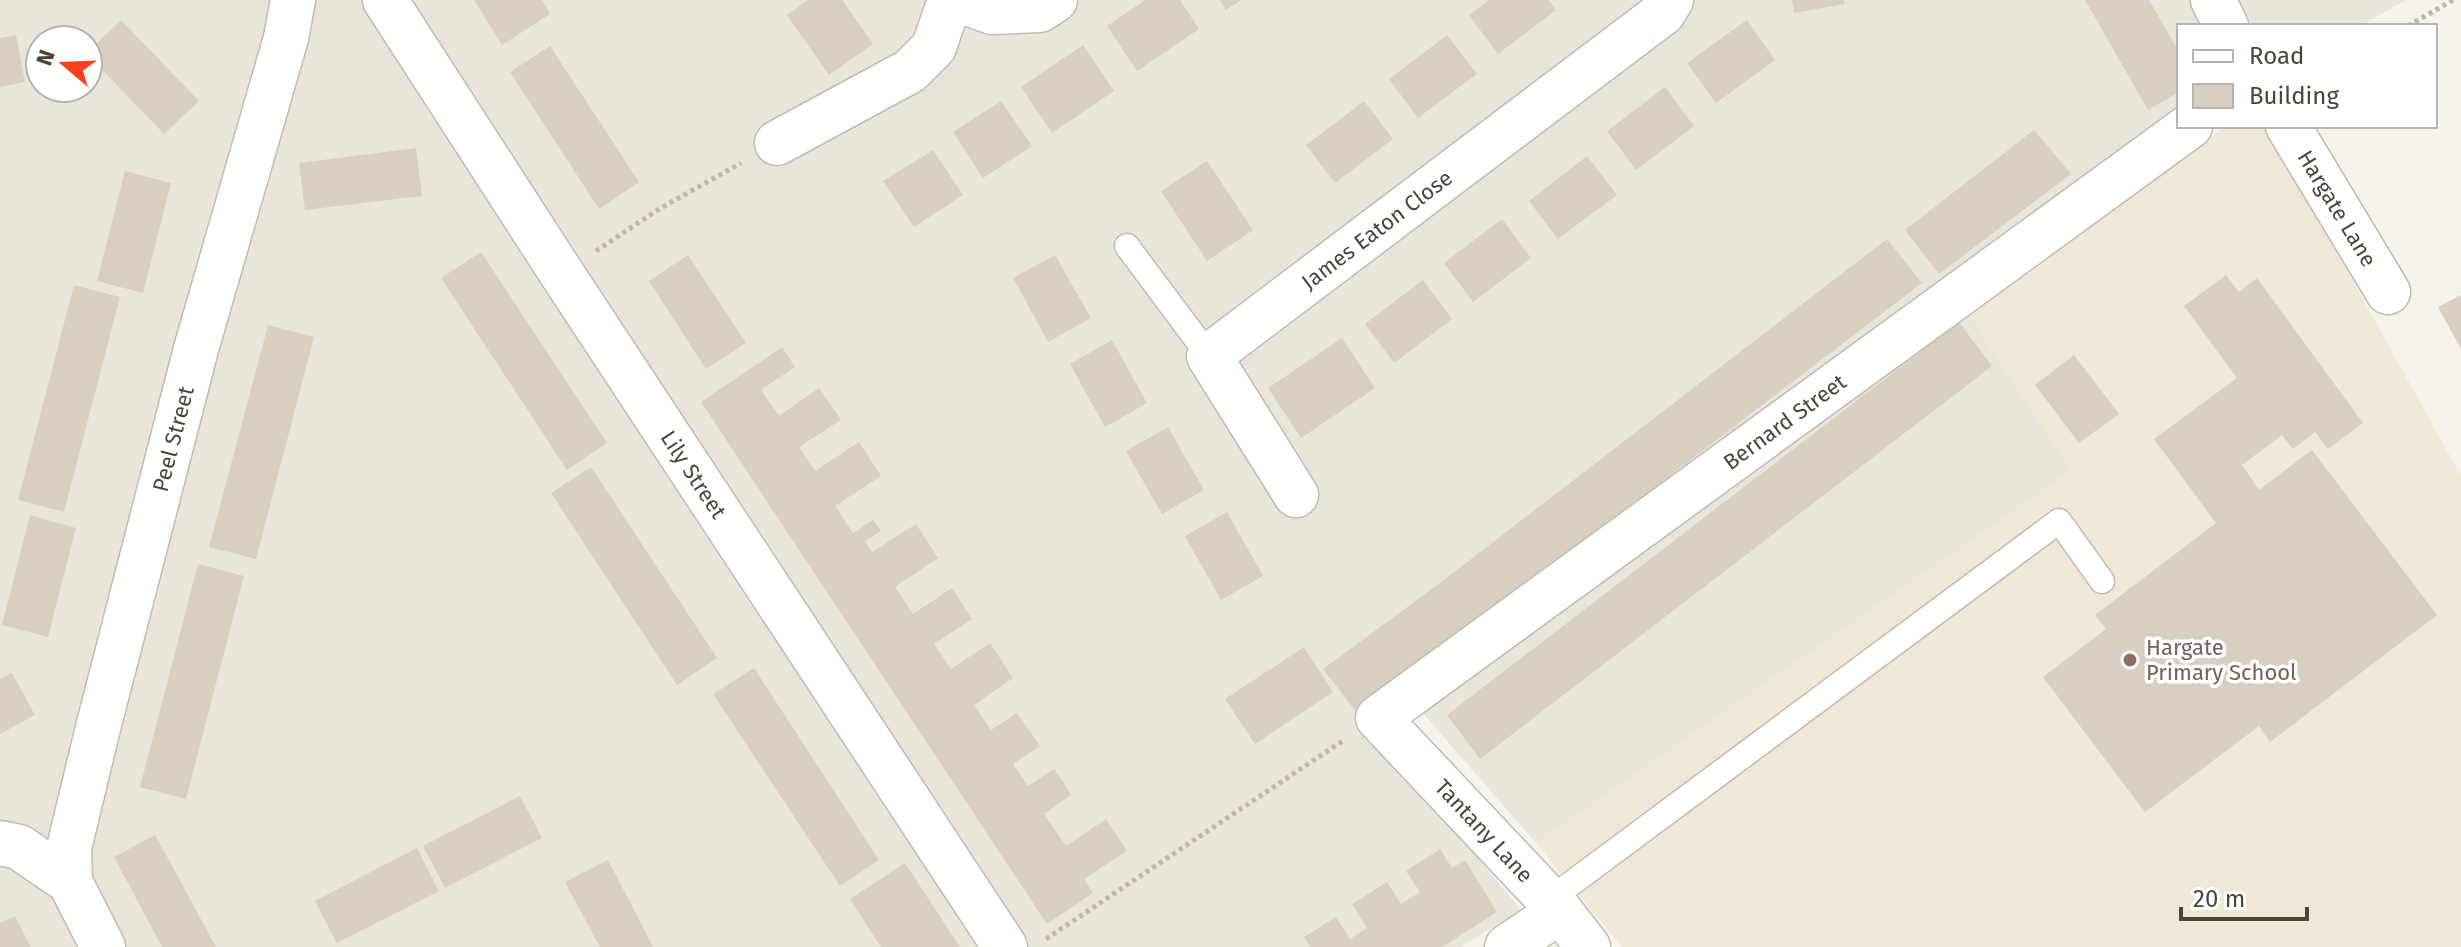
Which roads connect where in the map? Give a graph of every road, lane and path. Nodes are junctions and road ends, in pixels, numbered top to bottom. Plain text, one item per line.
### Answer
1 (293, 0) edge
2 (385, 0) edge
3 (950, 0) edge
4 (959, 0) edge
5 (1055, 0) edge
6 (1671, 0) edge
7 (2453, 0) edge
8 (2411, 24) edge
9 (2187, 128) edge
10 (2289, 128) edge
11 (777, 143) joint
12 (1127, 246) dead end
13 (562, 274) junction
14 (2388, 292) dead end
15 (1209, 356) junction
16 (1296, 495) dead end
17 (2102, 581) dead end
18 (1378, 718) junction
19 (0, 843) edge
20 (70, 882) junction
21 (1554, 906) junction
22 (103, 947) edge
23 (1005, 947) edge
24 (1034, 947) edge
25 (1507, 947) edge
26 (1588, 947) edge

1 - 20 street, Peel Street
2 - 13 street, Lily Street
3 - 11 street
4 - 5 street
6 - 15 street, James Eaton Close
7 - 8 path
9 - 18 street, Bernard Street
10 - 14 street, Hargate Lane
11 - 13 path
12 - 15 lane
13 - 23 street, Lily Street
15 - 16 street
17 - 21 lane
18 - 21 street, Tantany Lane
18 - 24 path
19 - 20 street
20 - 22 street
21 - 25 street
21 - 26 street, Tantany Lane

